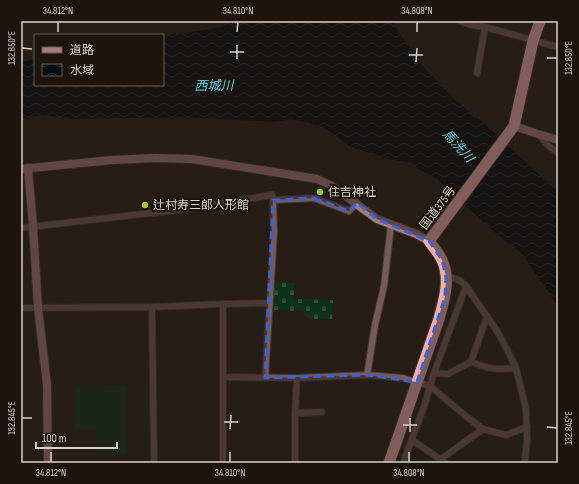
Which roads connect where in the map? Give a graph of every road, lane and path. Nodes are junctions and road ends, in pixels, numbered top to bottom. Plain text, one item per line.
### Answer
1 (461, 21) edge
2 (540, 21) edge
3 (485, 28) junction
4 (533, 41) junction
5 (558, 47) edge
6 (477, 73) dead end
7 (511, 130) junction
8 (538, 134) junction
9 (558, 140) edge
10 (558, 153) edge
11 (25, 168) edge
12 (273, 200) junction
13 (357, 203) junction
14 (391, 225) junction
15 (33, 226) junction
16 (21, 228) edge
17 (432, 237) junction
18 (446, 277) junction
19 (466, 286) junction
20 (270, 303) junction
21 (223, 304) junction
22 (152, 307) junction
23 (21, 308) edge
24 (38, 308) junction
25 (487, 316) junction
26 (471, 362) junction
27 (516, 368) junction
28 (434, 373) junction
29 (367, 375) junction
30 (223, 377) junction
31 (265, 378) junction
32 (297, 378) junction
33 (417, 382) junction
34 (430, 386) junction
35 (322, 412) dead end
36 (295, 413) junction
37 (527, 427) junction
38 (484, 429) junction
39 (412, 440) junction
40 (444, 461) edge
41 (48, 463) edge
42 (154, 463) edge
43 (223, 463) edge
44 (296, 463) edge
45 (389, 463) edge
46 (402, 463) edge
47 (524, 463) edge

1 - 3 street
2 - 4 highway, 国道375号
3 - 4 street
3 - 6 street
4 - 5 street
4 - 7 highway, 国道375号
7 - 8 street
7 - 17 highway, 国道375号
8 - 9 street
8 - 10 street
11 - 13 street
11 - 15 street
12 - 13 street
12 - 15 street
12 - 20 street
13 - 14 street
14 - 17 street
14 - 29 street
15 - 16 street
15 - 24 street
17 - 18 highway, 国道375号
18 - 19 street
18 - 33 highway, 国道375号
19 - 25 street
19 - 28 street
20 - 21 street
20 - 31 street
21 - 22 street
21 - 30 street
22 - 24 street
22 - 42 street
23 - 24 street
24 - 41 street
25 - 26 street
25 - 27 street
26 - 27 street
26 - 28 street
27 - 37 street
28 - 34 street
29 - 32 street
29 - 33 street
30 - 31 street
30 - 43 street
31 - 32 street
32 - 36 street
33 - 34 street
33 - 45 highway, 国道375号
34 - 38 street
34 - 39 street
35 - 36 street
36 - 44 street
37 - 38 street
37 - 47 street
38 - 40 street
39 - 40 street
39 - 46 street

